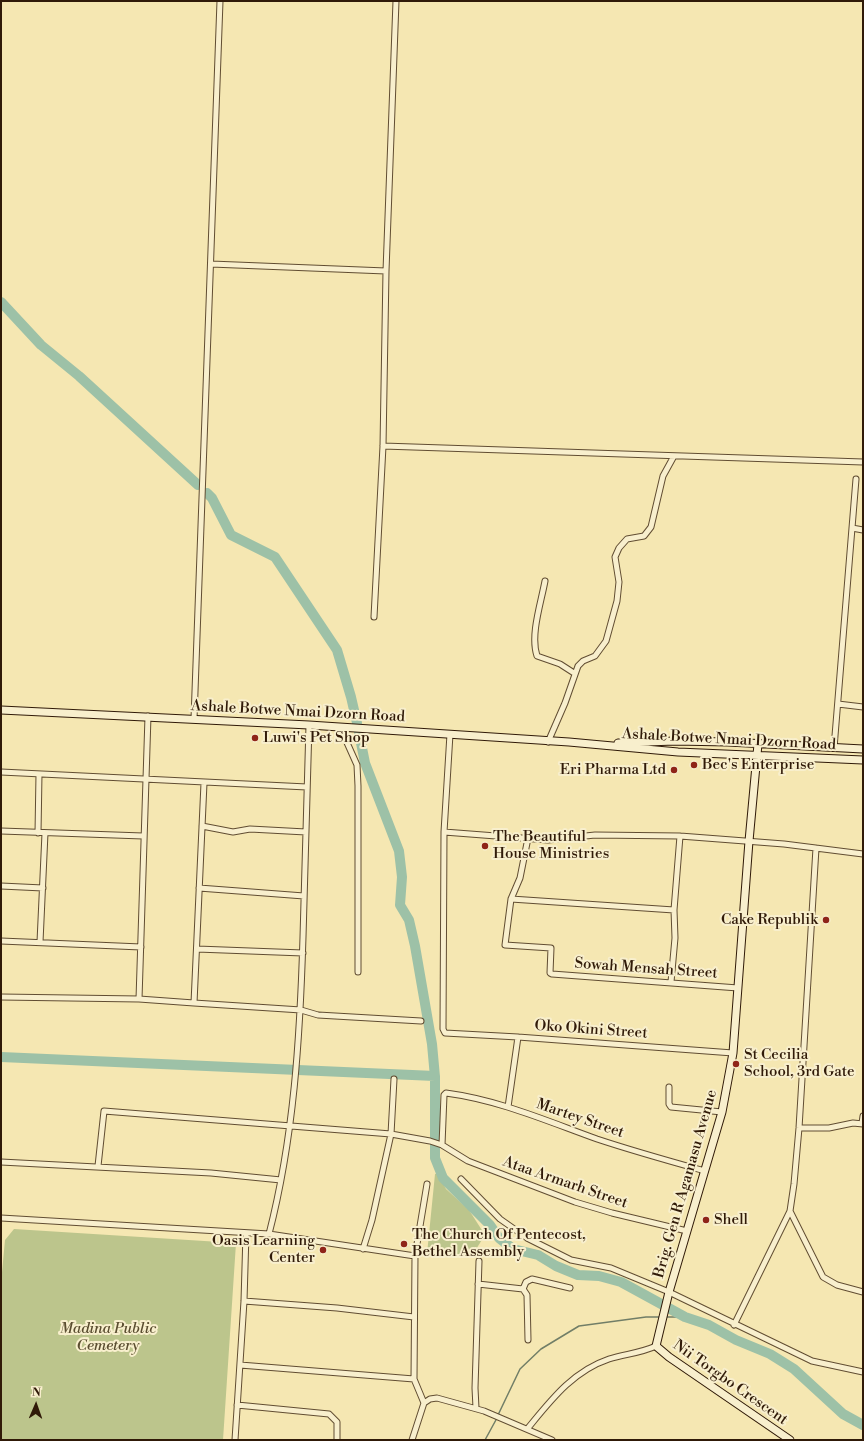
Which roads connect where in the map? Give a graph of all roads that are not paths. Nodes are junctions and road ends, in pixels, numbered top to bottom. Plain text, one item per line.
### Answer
1 (220, 1) edge
2 (396, 1) edge
3 (211, 264) junction
4 (386, 271) junction
5 (383, 446) junction
6 (674, 456) junction
7 (863, 462) edge
8 (856, 479) dead end
9 (852, 528) junction
10 (863, 530) edge
11 (546, 581) dead end
12 (374, 617) dead end
13 (574, 673) junction
14 (838, 704) junction
15 (863, 707) edge
16 (1, 710) edge
17 (148, 716) junction
18 (194, 719) junction
19 (309, 725) junction
20 (340, 727) junction
21 (450, 734) junction
22 (548, 742) junction
23 (594, 744) junction
24 (758, 744) junction
25 (834, 748) junction
26 (863, 748) edge
27 (757, 755) junction
28 (863, 760) edge
29 (1, 772) edge
30 (39, 774) junction
31 (145, 779) junction
32 (204, 783) junction
33 (307, 787) junction
34 (202, 826) junction
35 (1, 831) edge
36 (306, 832) junction
37 (444, 832) junction
38 (38, 833) junction
39 (45, 833) junction
40 (143, 836) junction
41 (680, 836) junction
42 (528, 838) junction
43 (748, 840) junction
44 (816, 848) junction
45 (863, 854) edge
46 (1, 886) edge
47 (43, 888) junction
48 (199, 888) junction
49 (304, 896) junction
50 (511, 899) junction
51 (674, 910) junction
52 (1, 941) edge
53 (40, 942) junction
54 (141, 947) junction
55 (197, 949) junction
56 (303, 953) junction
57 (358, 972) dead end
58 (671, 982) junction
59 (738, 988) junction
60 (1, 997) edge
61 (139, 1000) junction
62 (194, 1003) junction
63 (301, 1010) junction
64 (421, 1021) dead end
65 (518, 1037) junction
66 (733, 1052) junction
67 (394, 1079) dead end
68 (669, 1088) dead end
69 (508, 1107) junction
70 (722, 1112) junction
71 (863, 1116) edge
72 (863, 1123) edge
73 (290, 1125) junction
74 (799, 1128) junction
75 (391, 1134) junction
76 (441, 1144) junction
77 (1, 1162) edge
78 (98, 1166) junction
79 (705, 1171) junction
80 (461, 1179) dead end
81 (282, 1180) junction
82 (427, 1184) dead end
83 (790, 1211) junction
84 (1, 1218) edge
85 (687, 1231) junction
86 (246, 1233) junction
87 (269, 1234) junction
88 (363, 1249) junction
89 (415, 1256) junction
90 (479, 1261) dead end
91 (478, 1284) junction
92 (570, 1288) dead end
93 (523, 1289) junction
94 (863, 1292) edge
95 (668, 1294) junction
96 (244, 1301) junction
97 (414, 1317) junction
98 (734, 1325) junction
99 (528, 1340) dead end
100 (656, 1346) junction
101 (240, 1365) junction
102 (863, 1372) edge
103 (414, 1379) junction
104 (424, 1403) junction
105 (237, 1405) junction
106 (476, 1408) junction
107 (528, 1428) junction
108 (550, 1439) edge
109 (235, 1440) edge
110 (337, 1440) edge
111 (412, 1440) edge
112 (790, 1440) edge

1 - 3 street
2 - 4 street
3 - 4 street
3 - 18 street
4 - 5 street
5 - 6 street
5 - 12 street
6 - 7 street
6 - 13 street
8 - 9 street
9 - 10 street
9 - 14 street
11 - 13 street
13 - 22 street
14 - 15 street
14 - 25 street
16 - 17 main road, Ashale Botwe Nmai Dzorn Road
17 - 18 main road, Ashale Botwe Nmai Dzorn Road
17 - 31 street
18 - 19 main road, Ashale Botwe Nmai Dzorn Road
19 - 20 main road, Ashale Botwe Nmai Dzorn Road
19 - 33 street
20 - 21 main road, Ashale Botwe Nmai Dzorn Road
20 - 57 street
21 - 22 main road, Ashale Botwe Nmai Dzorn Road
21 - 37 street
22 - 23 main road, Ashale Botwe Nmai Dzorn Road
23 - 24 main road, Ashale Botwe Nmai Dzorn Road
23 - 27 main road, Ashale Botwe Nmai Dzorn Road
24 - 25 main road, Ashale Botwe Nmai Dzorn Road
24 - 27 main road, Brig. Gen R Agamasu Avenue
25 - 26 main road, Ashale Botwe Nmai Dzorn Road
27 - 28 main road, Ashale Botwe Nmai Dzorn Road
27 - 43 main road, Brig. Gen R Agamasu Avenue
29 - 30 street
30 - 31 street
30 - 38 street
31 - 32 street
31 - 40 street
32 - 33 street
32 - 34 street
33 - 36 street
34 - 36 street
34 - 48 street
35 - 38 street
36 - 49 street
37 - 42 street
37 - 65 street, Oko Okini Street
38 - 39 street
39 - 40 street
39 - 47 street
40 - 54 street
41 - 42 street
41 - 43 street
41 - 51 street
42 - 50 street
43 - 44 street
43 - 59 main road, Brig. Gen R Agamasu Avenue
44 - 45 street
44 - 74 street
46 - 47 street
47 - 53 street
48 - 49 street
48 - 55 street
49 - 56 street
50 - 51 street
50 - 58 street, Sowah Mensah Street
51 - 58 street
52 - 53 street
53 - 54 street
54 - 61 street
55 - 56 street
55 - 62 street
56 - 63 street
58 - 59 street, Sowah Mensah Street
59 - 66 main road, Brig. Gen R Agamasu Avenue
60 - 61 street
61 - 62 street
62 - 63 street
63 - 64 street
63 - 73 street
65 - 66 street, Oko Okini Street
65 - 69 street
66 - 70 main road, Brig. Gen R Agamasu Avenue
67 - 75 street
68 - 70 street
69 - 76 street, Martey Street
69 - 79 street, Martey Street
70 - 79 main road, Brig. Gen R Agamasu Avenue
71 - 72 street
72 - 74 street
73 - 75 street, Ataa Armarh Street
73 - 78 street, Ataa Armarh Street
73 - 81 street
74 - 83 street
75 - 76 street, Ataa Armarh Street
75 - 88 street
76 - 85 street, Ataa Armarh Street
77 - 78 street
78 - 81 street
79 - 85 main road, Brig. Gen R Agamasu Avenue
80 - 95 street
81 - 87 street
82 - 89 street
83 - 94 street
83 - 98 street
84 - 86 street
85 - 95 main road, Brig. Gen R Agamasu Avenue
86 - 87 street
86 - 96 street
87 - 88 street
88 - 89 street
89 - 97 street
90 - 91 street
91 - 93 street
91 - 106 street
92 - 93 street
93 - 99 street
95 - 98 street
95 - 100 main road, Brig. Gen R Agamasu Avenue
96 - 97 street
96 - 101 street
97 - 103 street
98 - 102 street
100 - 107 street
100 - 112 main road, Nii Torgbo Crescent
101 - 103 street
101 - 105 street
103 - 104 street
104 - 106 street
104 - 111 street
105 - 109 street
105 - 110 street
106 - 107 street
107 - 108 street

